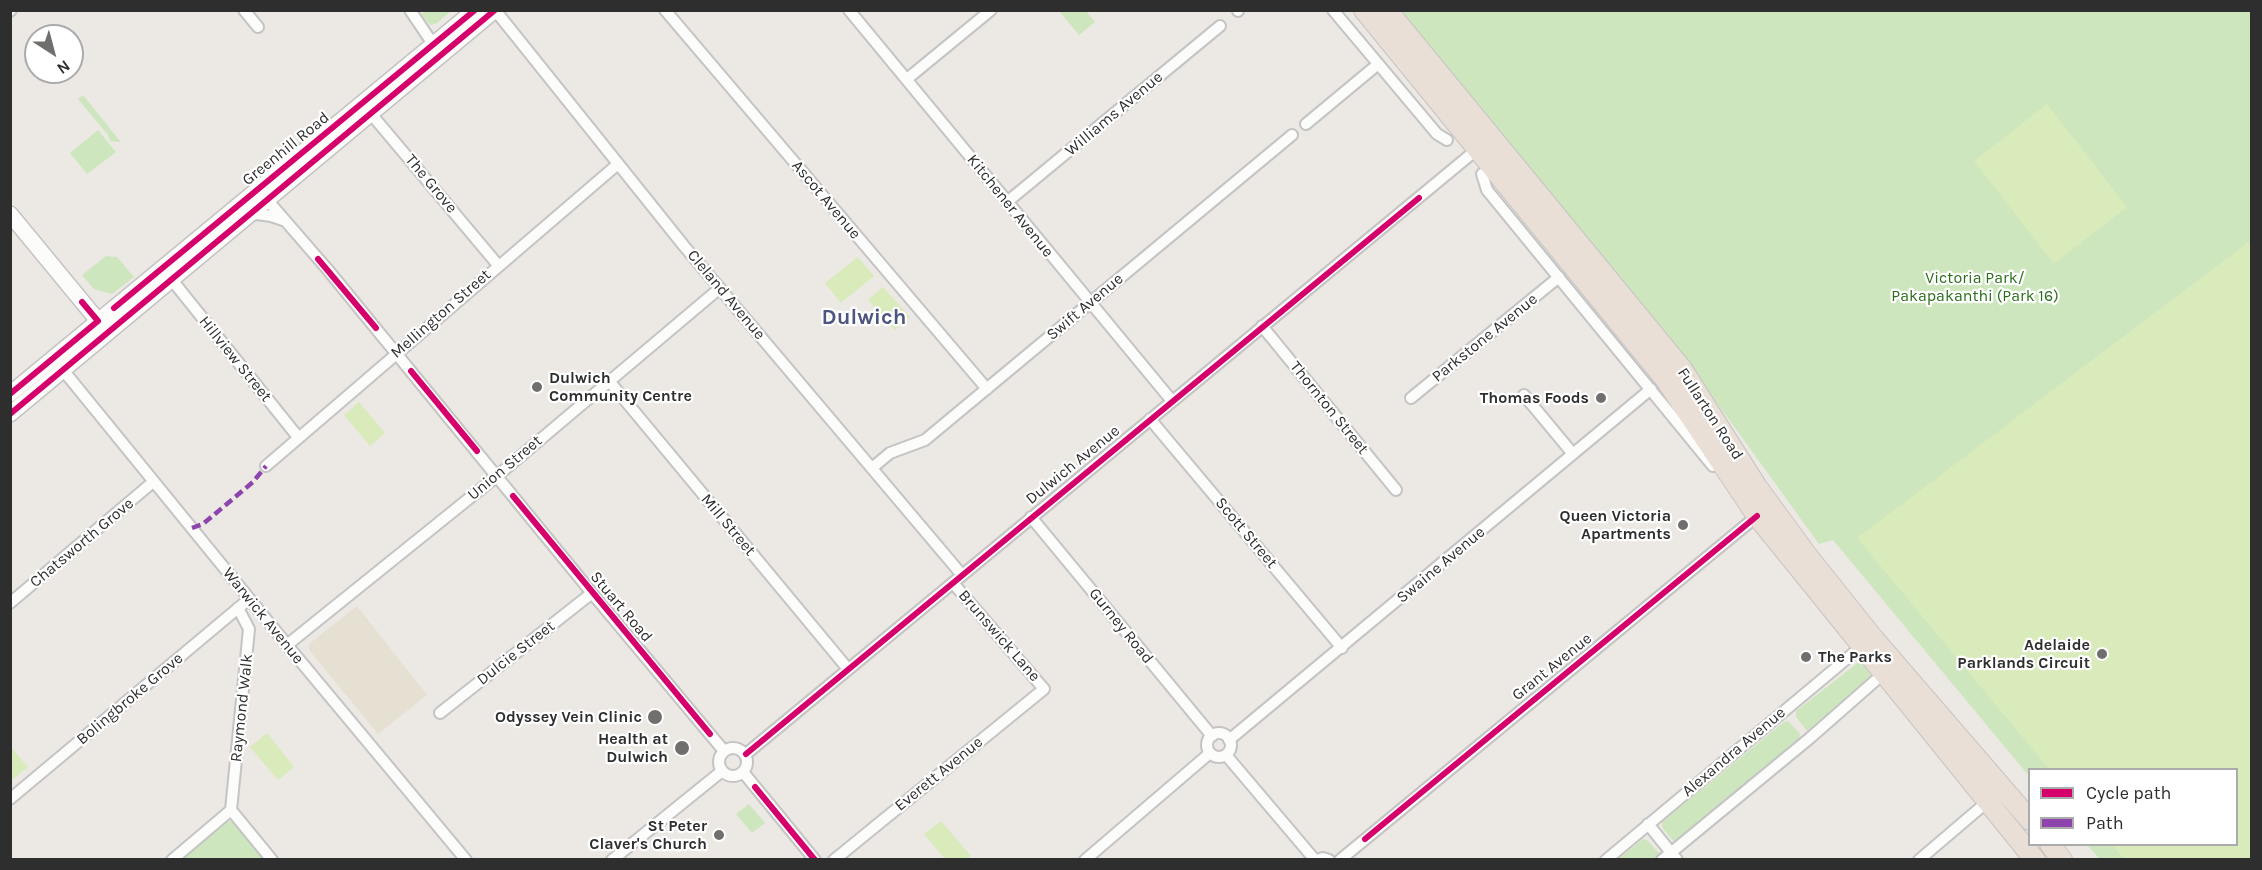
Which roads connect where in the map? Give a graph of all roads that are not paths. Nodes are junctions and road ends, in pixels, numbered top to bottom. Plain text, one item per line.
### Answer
1 (244, 10) edge
2 (410, 10) edge
3 (475, 10) edge
4 (664, 10) edge
5 (849, 10) edge
6 (991, 10) edge
7 (1364, 10) edge
8 (1387, 10) edge
9 (495, 11) edge
10 (1339, 13) edge
11 (1220, 26) dead end
12 (258, 27) dead end
13 (437, 50) junction
14 (1377, 65) junction
15 (907, 80) junction
16 (367, 108) junction
17 (1306, 124) dead end
18 (1292, 135) dead end
19 (1447, 140) dead end
20 (1484, 144) junction
21 (618, 164) junction
22 (1482, 174) dead end
23 (262, 194) junction
24 (1007, 202) junction
25 (10, 214) edge
26 (247, 216) junction
27 (286, 222) junction
28 (498, 265) junction
29 (1559, 277) junction
30 (172, 280) junction
31 (720, 288) junction
32 (82, 302) junction
33 (1090, 303) junction
34 (114, 308) junction
35 (98, 321) junction
36 (1262, 327) junction
37 (108, 333) junction
38 (1632, 338) junction
39 (396, 353) junction
40 (63, 370) junction
41 (34, 374) junction
42 (609, 381) junction
43 (1651, 388) junction
44 (987, 389) junction
45 (10, 394) edge
46 (1524, 395) dead end
47 (1411, 398) dead end
48 (1172, 401) junction
49 (10, 414) edge
50 (1150, 419) junction
51 (298, 437) junction
52 (1573, 454) junction
53 (266, 466) dead end
54 (1713, 466) dead end
55 (872, 468) junction
56 (497, 476) junction
57 (153, 482) junction
58 (1396, 490) dead end
59 (1763, 511) junction
60 (1031, 517) junction
61 (957, 579) junction
62 (592, 593) junction
63 (249, 599) junction
64 (10, 603) edge
65 (238, 608) junction
66 (287, 645) junction
67 (1862, 646) junction
68 (1342, 648) junction
69 (1888, 666) junction
70 (848, 669) junction
71 (1044, 689) joint
72 (440, 713) dead end
73 (1212, 736) junction
74 (1229, 740) junction
75 (724, 751) junction
76 (1210, 753) junction
77 (746, 754) junction
78 (1226, 754) junction
79 (722, 771) junction
80 (742, 772) junction
81 (2004, 789) junction
82 (11, 798) edge
83 (1987, 802) junction
84 (231, 810) junction
85 (2028, 818) edge
86 (1648, 824) junction
87 (2052, 846) edge
88 (1674, 856) edge
89 (172, 860) edge
90 (272, 860) edge
91 (466, 860) edge
92 (612, 860) edge
93 (815, 860) edge
94 (834, 860) edge
95 (1085, 860) edge
96 (1316, 860) edge
97 (1329, 860) edge
98 (1340, 860) edge
99 (1606, 860) edge
100 (1662, 860) edge
101 (1919, 860) edge
102 (2035, 860) edge
103 (2062, 860) edge

1 - 12 street
2 - 13 street
3 - 13 main road, Greenhill Road
4 - 44 street, Ascot Avenue
5 - 15 street, Kitchener Avenue
6 - 15 street
7 - 20 highway, Fullarton Road
8 - 20 highway, Fullarton Road
9 - 13 main road, Greenhill Road
9 - 21 street, Cleland Avenue
10 - 14 street
11 - 24 street, Williams Avenue
13 - 16 main road, Greenhill Road
14 - 17 street
14 - 19 street
15 - 24 street, Kitchener Avenue
16 - 23 main road, Greenhill Road
16 - 28 street, The Grove
18 - 33 street, Swift Avenue
20 - 36 street, Dulwich Avenue
20 - 38 highway, Fullarton Road
21 - 28 street, Mellington Street
21 - 31 street, Cleland Avenue
22 - 29 street, Fullarton Road
23 - 26 main road, Greenhill Road
23 - 27 street, Stuart Road
23 - 34 main road, Greenhill Road
24 - 33 street, Kitchener Avenue
25 - 32 main road
26 - 27 street
26 - 30 main road, Greenhill Road
27 - 39 street, Stuart Road
28 - 39 street, Mellington Street
29 - 38 street, Fullarton Road
29 - 47 street, Parkstone Avenue
30 - 37 main road, Greenhill Road
30 - 51 street, Hillview Street
31 - 42 street, Union Street
31 - 55 street, Cleland Avenue
32 - 34 main road
32 - 35 main road
33 - 44 street, Swift Avenue
33 - 48 street, Kitchener Avenue
34 - 35 main road, Greenhill Road
35 - 37 main road
35 - 41 main road, Greenhill Road
36 - 48 street, Dulwich Avenue
36 - 58 street, Thornton Street
37 - 40 main road, Greenhill Road
38 - 43 street, Fullarton Road
38 - 59 highway, Fullarton Road
39 - 51 street, Mellington Street
39 - 56 street, Stuart Road
40 - 41 main road
40 - 49 main road, Greenhill Road
40 - 57 street, Warwick Avenue
41 - 45 main road, Greenhill Road
42 - 56 street, Union Street
42 - 70 street, Mill Street
43 - 52 street, Swaine Avenue
43 - 54 street, Fullarton Road
44 - 55 street, Swift Avenue
46 - 52 street
48 - 50 street, Dulwich Avenue
50 - 60 street, Dulwich Avenue
50 - 68 street, Scott Street
51 - 53 street, Mellington Street
52 - 68 street, Swaine Avenue
55 - 61 street, Cleland Avenue
56 - 62 street, Stuart Road
56 - 66 street, Union Street
57 - 63 street, Warwick Avenue
57 - 64 street, Chatsworth Grove
59 - 67 highway, Fullarton Road
59 - 69 highway, Fullarton Road
59 - 98 street, Grant Avenue
60 - 61 street, Dulwich Avenue
60 - 73 street, Gurney Road
61 - 70 street, Dulwich Avenue
61 - 71 street, Brunswick Lane
62 - 72 street, Dulcie Street
62 - 75 street, Stuart Road
63 - 65 street, Bolingbroke Grove
63 - 66 street, Warwick Avenue
65 - 82 street, Bolingbroke Grove
65 - 84 street, Raymond Walk
66 - 91 street, Warwick Avenue
67 - 69 highway, Fullarton Road
67 - 86 street, Alexandra Avenue
68 - 74 street, Swaine Avenue
69 - 81 highway, Fullarton Road
69 - 83 highway, Fullarton Road
69 - 88 street
70 - 77 street, Dulwich Avenue
71 - 94 street, Everett Avenue
73 - 74 street
73 - 76 street
74 - 78 street
75 - 77 street
75 - 79 street
76 - 78 street
76 - 95 street
77 - 80 street
78 - 96 street
79 - 80 street
79 - 92 street
80 - 93 street
81 - 83 highway
81 - 85 highway, Fullarton Road
83 - 101 street
83 - 102 highway, Fullarton Road
84 - 89 street
84 - 90 street
86 - 88 street
86 - 99 street, Alexandra Avenue
87 - 103 highway
88 - 100 street
96 - 97 street

